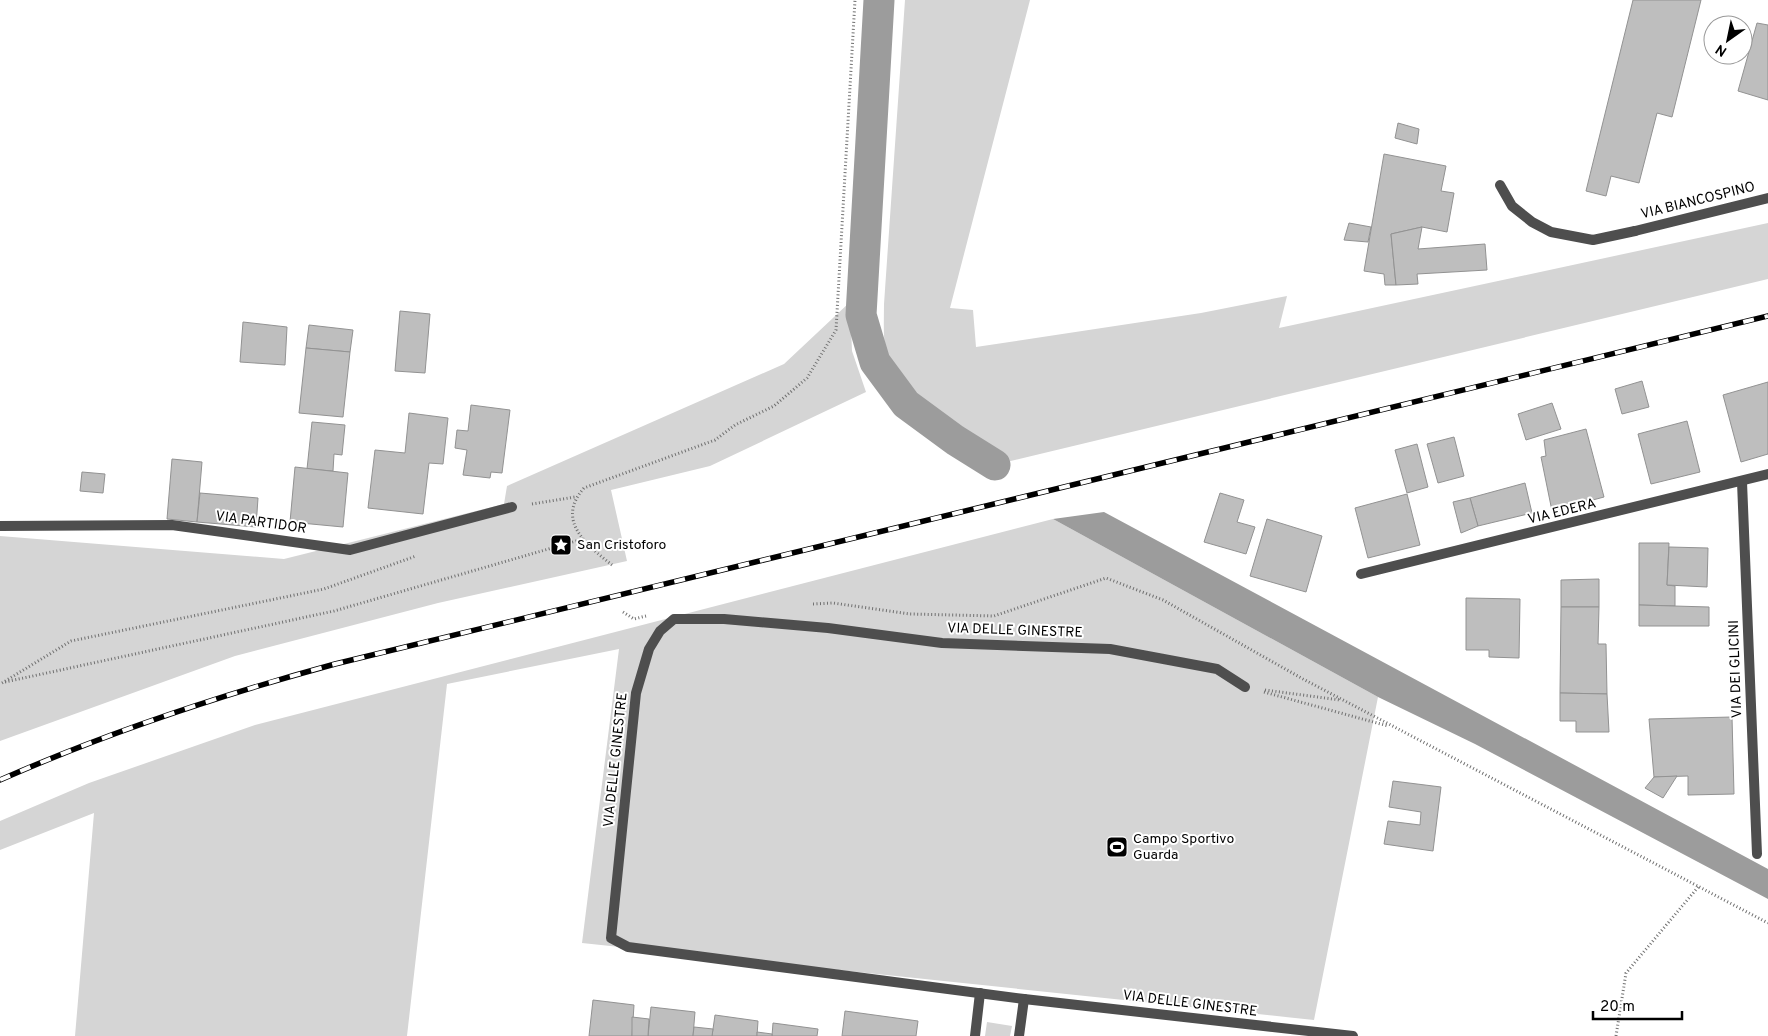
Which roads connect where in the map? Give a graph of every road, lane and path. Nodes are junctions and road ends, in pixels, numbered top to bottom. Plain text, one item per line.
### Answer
1 (855, 0) edge
2 (1500, 185) dead end
3 (1768, 198) edge
4 (1768, 474) edge
5 (1742, 482) junction
6 (576, 497) junction
7 (512, 507) joint
8 (0, 526) edge
9 (583, 539) junction
10 (424, 553) dead end
11 (612, 565) dead end
12 (1361, 574) dead end
13 (1, 683) edge
14 (1244, 687) junction
15 (1345, 701) dead end
16 (1396, 728) dead end
17 (1757, 854) dead end
18 (1699, 886) dead end
19 (980, 993) junction
20 (1024, 998) junction
21 (975, 1036) edge
22 (1019, 1036) edge
23 (1354, 1036) edge
24 (1616, 1036) edge

1 - 6 path
2 - 3 street, VIA BIANCOSPINO
4 - 5 street, VIA EDERA
5 - 12 street, VIA EDERA
5 - 17 street, VIA DEI GLICINI
6 - 7 path
6 - 9 path
7 - 8 street, VIA PARTIDOR
9 - 11 path
9 - 13 path
10 - 13 path
14 - 15 path
14 - 16 path
14 - 19 street, VIA DELLE GINESTRE
18 - 24 path
19 - 20 street, VIA DELLE GINESTRE
19 - 21 street
20 - 22 street
20 - 23 street, VIA DELLE GINESTRE

